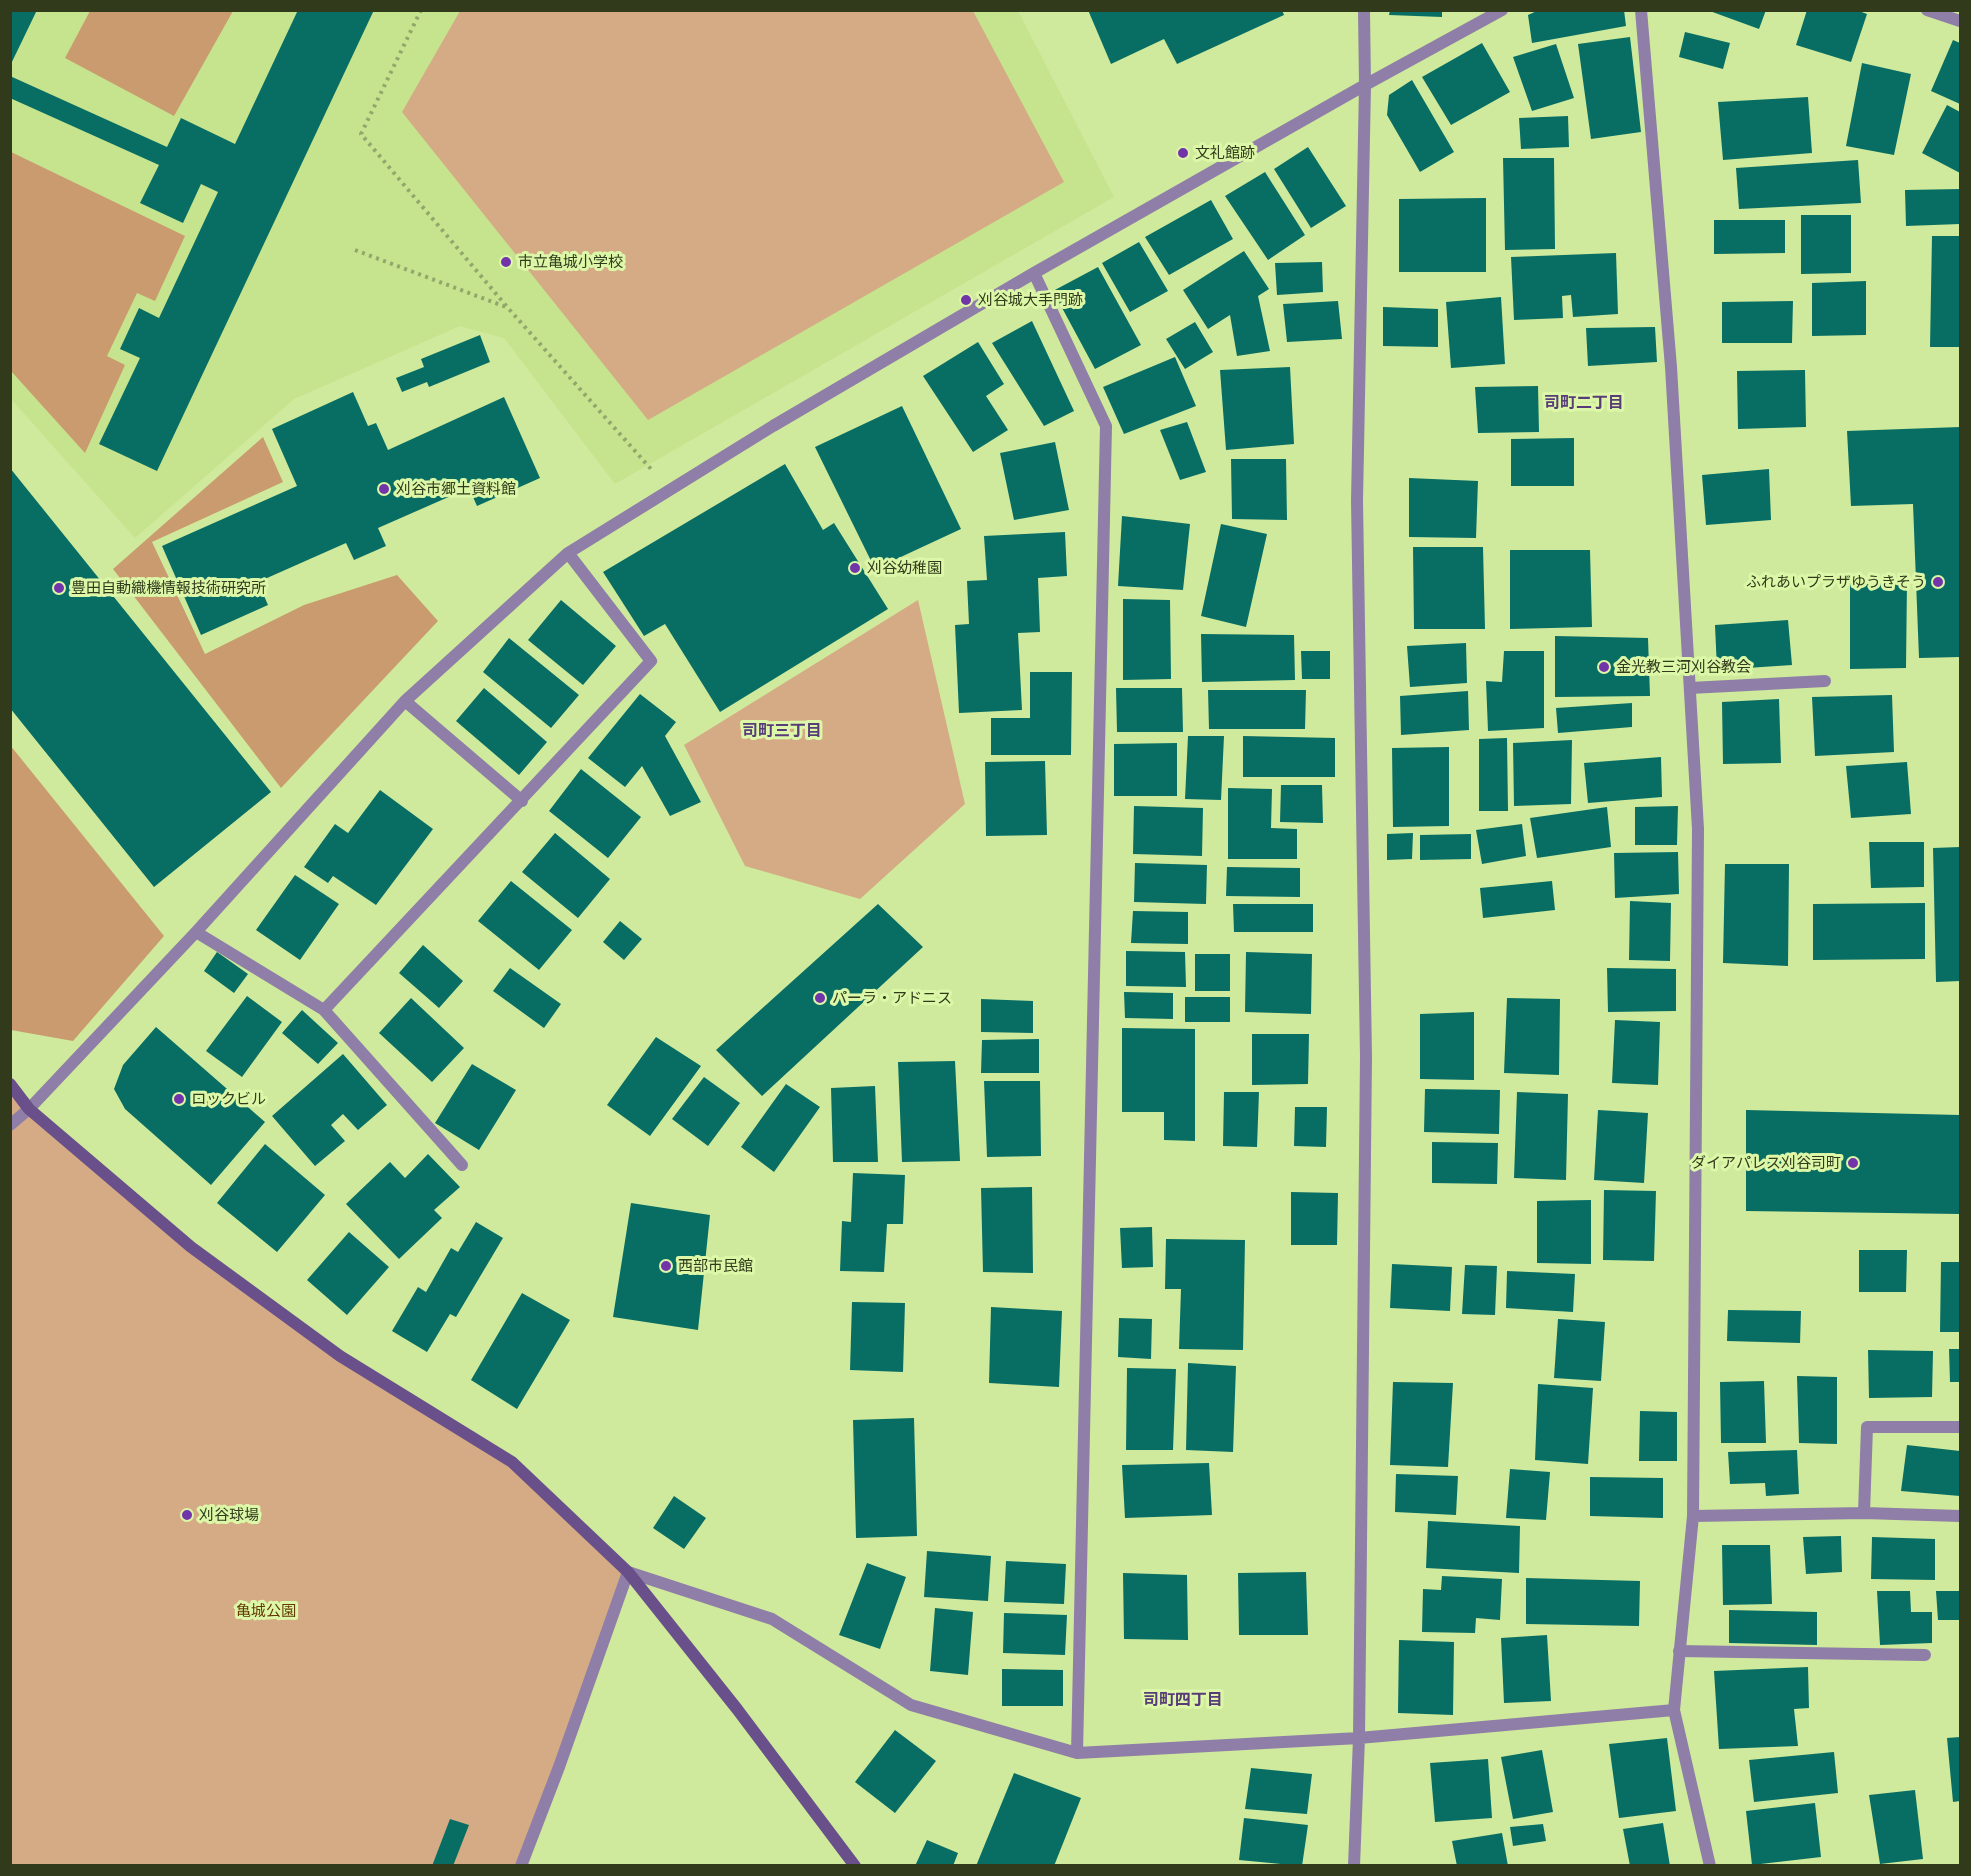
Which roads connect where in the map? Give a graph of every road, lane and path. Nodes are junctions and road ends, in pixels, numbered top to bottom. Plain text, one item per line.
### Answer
1 (421, 10) edge
2 (1364, 10) edge
3 (1502, 10) edge
4 (1641, 10) edge
5 (1927, 10) edge
6 (1960, 21) edge
7 (1365, 85) junction
8 (355, 250) dead end
9 (1034, 273) junction
10 (508, 308) junction
11 (669, 490) junction
12 (568, 553) junction
13 (1825, 681) dead end
14 (1690, 688) junction
15 (405, 701) junction
16 (522, 801) junction
17 (195, 932) junction
18 (324, 1010) junction
19 (10, 1084) edge
20 (29, 1109) junction
21 (10, 1125) edge
22 (462, 1165) dead end
23 (1960, 1427) edge
24 (1864, 1514) junction
25 (1693, 1516) junction
26 (1960, 1516) edge
27 (628, 1572) junction
28 (1679, 1651) junction
29 (1925, 1655) dead end
30 (1674, 1710) junction
31 (1359, 1738) junction
32 (1077, 1753) junction
33 (850, 1864) edge
34 (521, 1866) edge
35 (1354, 1866) edge
36 (1710, 1866) edge

1 - 10 path
2 - 7 street
3 - 7 street
4 - 14 street
5 - 6 street
7 - 9 street
7 - 31 street
8 - 10 path
9 - 11 street
9 - 32 street
10 - 11 path
11 - 12 street
12 - 15 street
12 - 16 street
13 - 14 street
14 - 25 street
15 - 16 street
15 - 17 street
16 - 18 street
17 - 18 street
17 - 20 street
18 - 22 street
19 - 20 street
20 - 21 street
20 - 27 street
23 - 24 street
24 - 25 street
24 - 26 street
25 - 28 street
27 - 32 street
27 - 33 street
27 - 34 street
28 - 29 street
28 - 30 street
30 - 31 street
30 - 36 street
31 - 32 street
31 - 35 street

